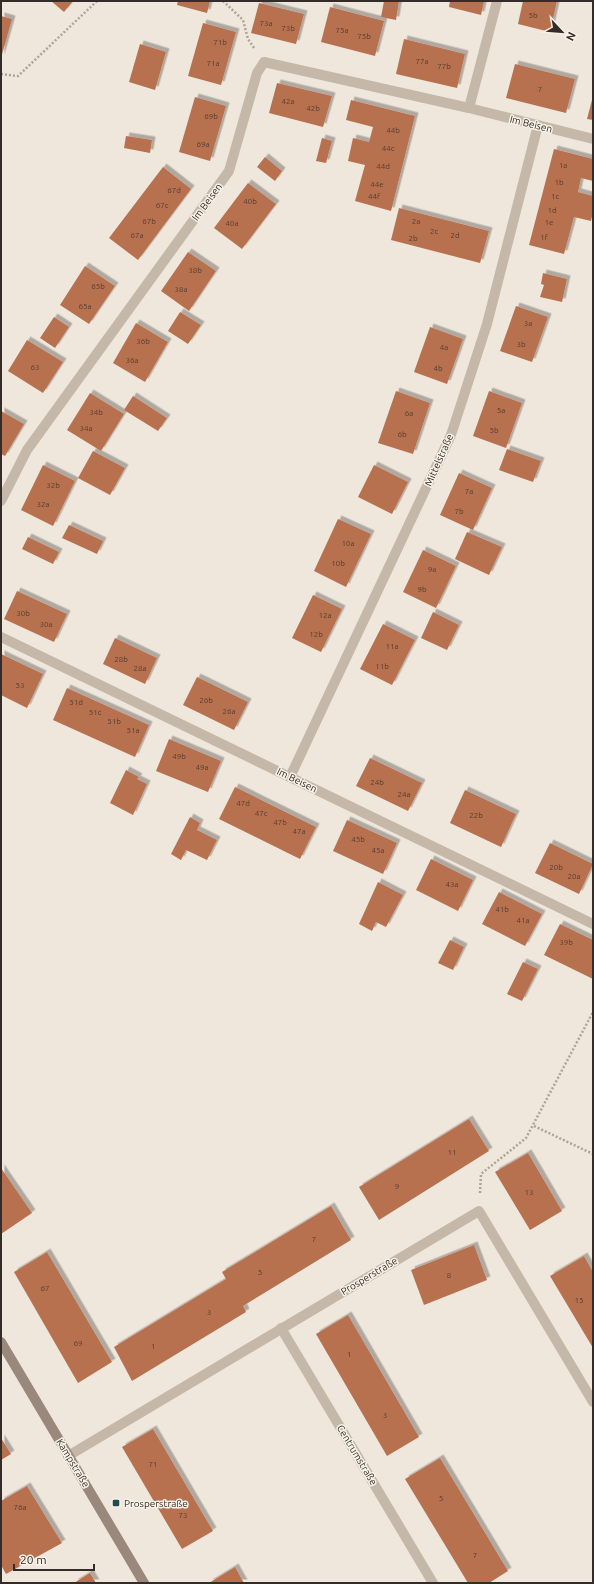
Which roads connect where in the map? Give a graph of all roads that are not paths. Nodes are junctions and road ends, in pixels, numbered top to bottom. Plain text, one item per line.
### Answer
1 (497, 1) edge
2 (469, 108) junction
3 (538, 125) junction
4 (593, 139) edge
5 (1, 501) edge
6 (1, 637) edge
7 (290, 777) junction
8 (593, 924) edge
9 (281, 1328) junction
10 (1, 1342) edge
11 (593, 1402) edge
12 (68, 1456) junction
13 (144, 1583) edge
14 (433, 1583) edge

1 - 2 street
2 - 3 street, Im Beisen
2 - 5 street, Im Beisen
3 - 4 street, Im Beisen
3 - 7 street, Mittelstraße
6 - 7 street, Im Beisen
7 - 8 street, Im Beisen
9 - 11 street, Prosperstraße
9 - 12 street, Prosperstraße
9 - 14 street, Centrumstraße
10 - 12 street, Kampstraße
12 - 13 street, Kampstraße

